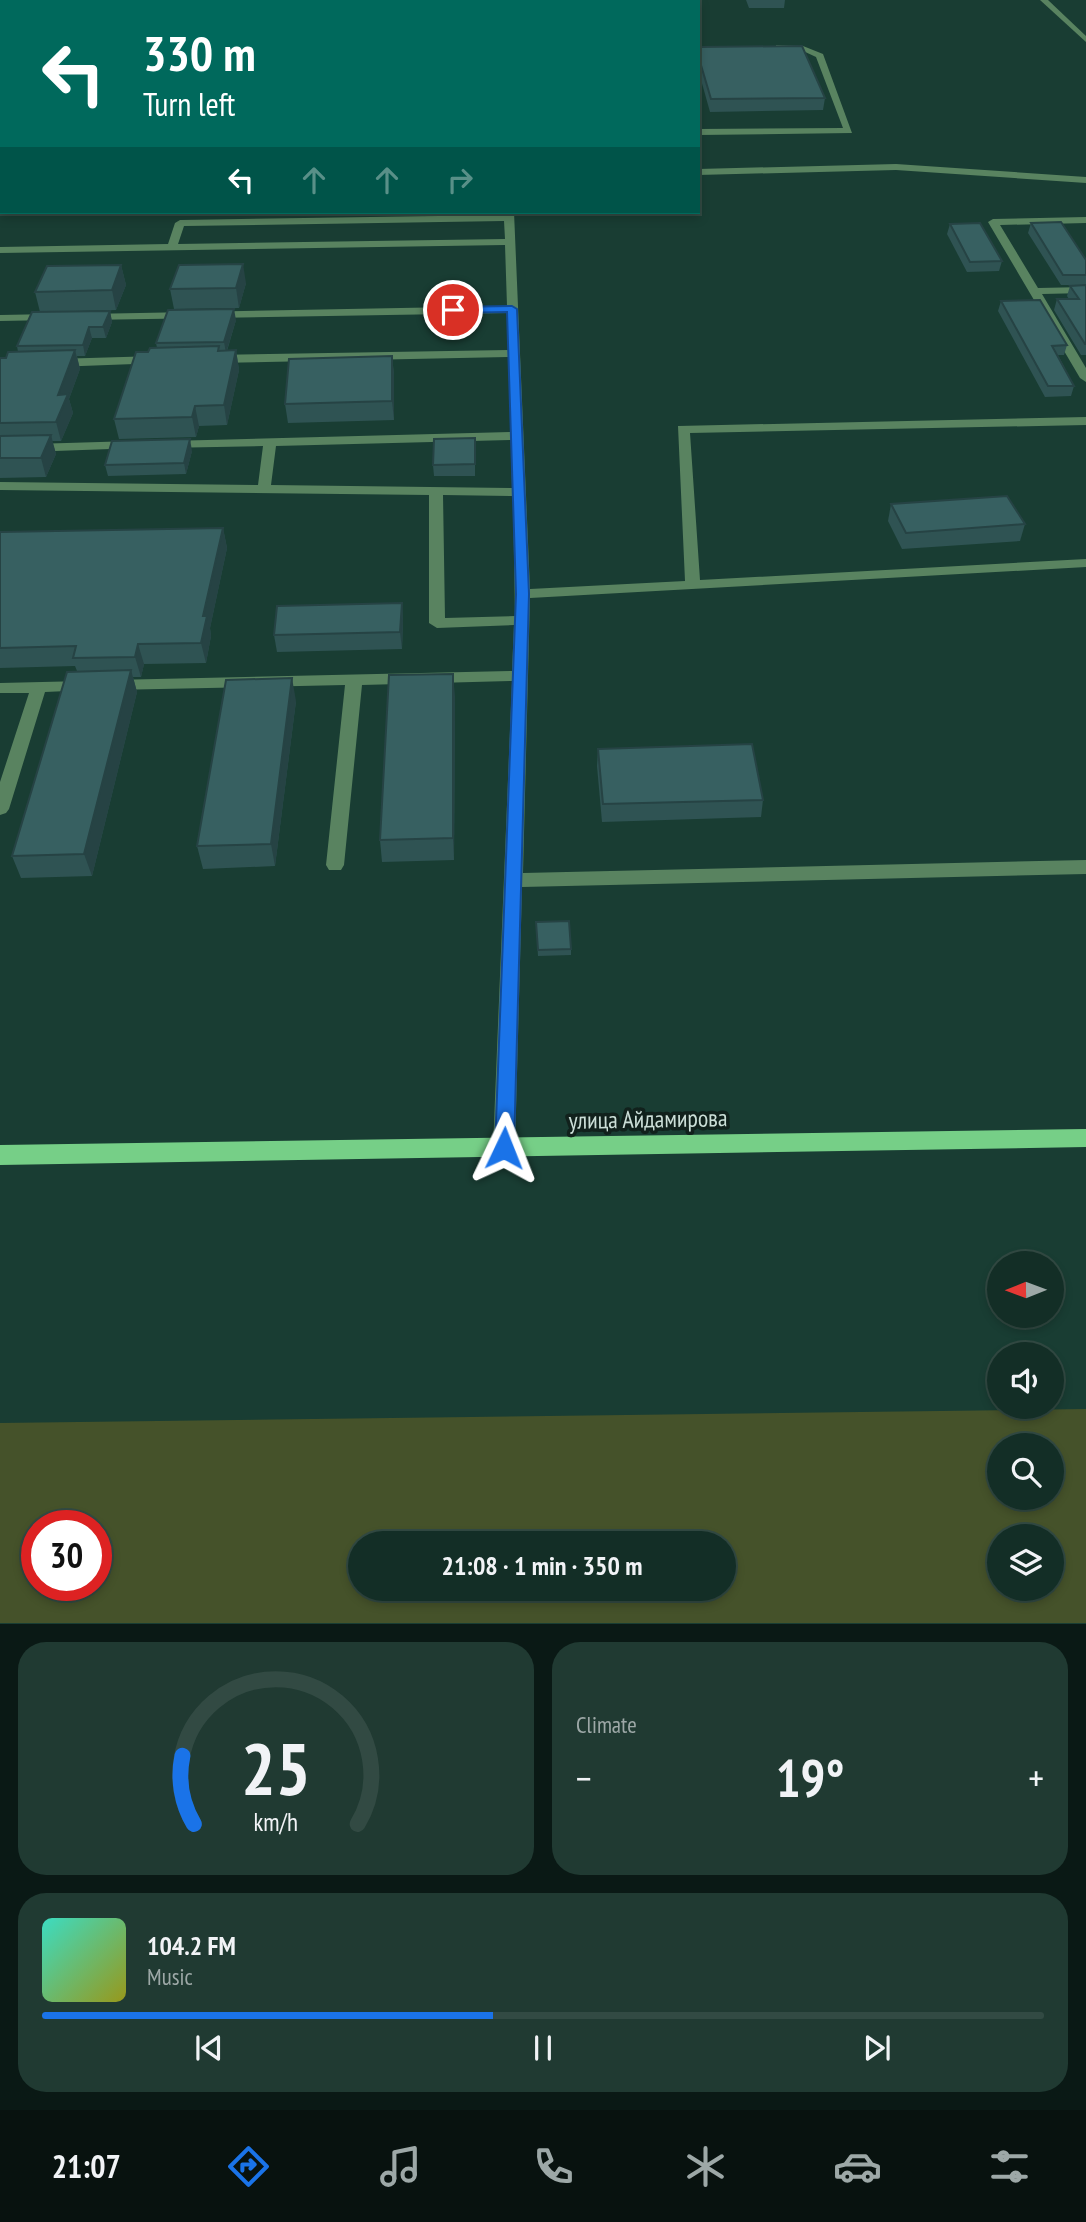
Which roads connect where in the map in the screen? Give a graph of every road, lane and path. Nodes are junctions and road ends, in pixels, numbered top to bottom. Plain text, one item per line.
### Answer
1 (1044, 0) edge
2 (1086, 40) edge
3 (771, 47) edge
4 (700, 132) edge
5 (700, 172) edge
6 (1086, 180) edge
7 (509, 215) edge
8 (1086, 220) edge
9 (510, 242) junction
10 (172, 247) junction
11 (0, 250) edge
12 (1086, 290) edge
13 (1034, 291) junction
14 (512, 309) junction
15 (0, 318) edge
16 (514, 353) junction
17 (205, 359) edge
18 (164, 360) edge
19 (41, 363) edge
20 (1086, 377) edge
21 (1086, 421) edge
22 (517, 436) junction
23 (271, 442) junction
24 (0, 449) edge
25 (0, 486) edge
26 (264, 489) junction
27 (436, 492) junction
28 (519, 492) junction
29 (1086, 563) edge
30 (693, 585) junction
31 (523, 594) junction
32 (522, 620) junction
33 (520, 676) junction
34 (354, 680) junction
35 (39, 687) junction
36 (0, 688) edge
37 (0, 809) edge
38 (335, 865) dead end
39 (1086, 867) edge
40 (512, 880) junction
41 (1086, 1138) edge
42 (504, 1148) junction
43 (0, 1155) edge

1 - 2 street
3 - 4 street
5 - 6 street
7 - 9 street
7 - 10 street
8 - 13 street
9 - 10 street
9 - 14 street
10 - 11 street
12 - 13 street
13 - 20 street
14 - 15 street
14 - 16 street
16 - 17 street
16 - 22 street
18 - 19 street
21 - 30 street
22 - 23 street
22 - 28 street
23 - 24 street
23 - 26 street
25 - 26 street
26 - 27 street
27 - 28 street
27 - 32 street
28 - 31 street
29 - 30 street
30 - 31 street
31 - 32 street
32 - 33 street
33 - 34 street
33 - 40 street
34 - 35 street
34 - 38 street
35 - 36 street
35 - 37 street
39 - 40 street
40 - 42 street
41 - 42 main road, улица Айдамирова
42 - 43 main road, улица Айдамирова

